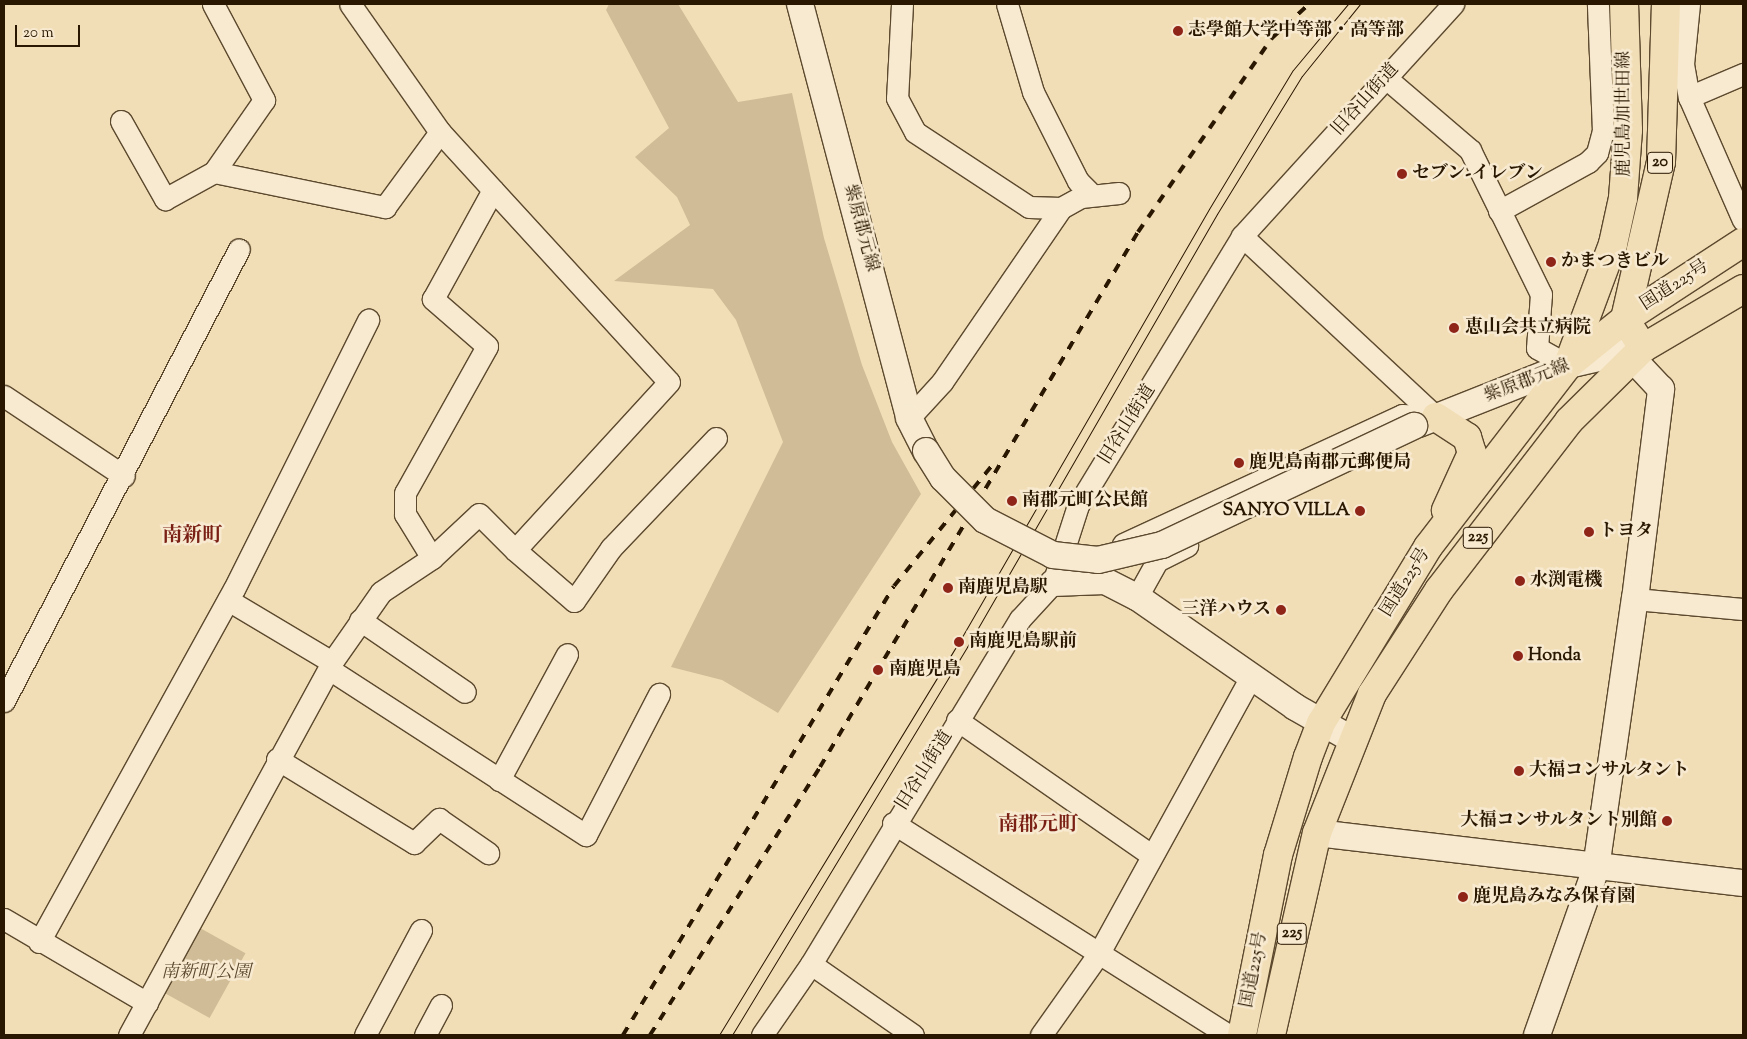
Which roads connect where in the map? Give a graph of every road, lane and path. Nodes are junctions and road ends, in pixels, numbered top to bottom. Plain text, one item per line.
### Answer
1 (213, 4) edge
2 (350, 4) edge
3 (800, 4) edge
4 (902, 4) edge
5 (1007, 4) edge
6 (1453, 4) edge
7 (1598, 4) edge
8 (1624, 4) edge
9 (1666, 4) edge
10 (1689, 4) edge
11 (1743, 74) edge
12 (1386, 78) junction
13 (1689, 98) junction
14 (121, 121) dead end
15 (440, 132) junction
16 (214, 172) junction
17 (494, 190) junction
18 (1119, 193) dead end
19 (1092, 195) junction
20 (1060, 208) junction
21 (1499, 211) junction
22 (1743, 220) edge
23 (1242, 236) junction
24 (1743, 242) edge
25 (239, 249) dead end
26 (1743, 289) edge
27 (1625, 319) junction
28 (368, 320) dead end
29 (1637, 353) junction
30 (1568, 365) junction
31 (4, 396) edge
32 (909, 418) junction
33 (1425, 421) junction
34 (716, 438) dead end
35 (1286, 470) junction
36 (124, 476) junction
37 (1296, 494) junction
38 (1428, 547) junction
39 (515, 550) junction
40 (432, 558) junction
41 (1105, 581) junction
42 (1053, 583) junction
43 (1137, 597) junction
44 (1635, 599) junction
45 (228, 600) junction
46 (1743, 609) edge
47 (360, 620) junction
48 (567, 654) dead end
49 (330, 665) junction
50 (1251, 676) junction
51 (465, 692) dead end
52 (659, 694) dead end
53 (4, 701) edge
54 (956, 720) junction
55 (1321, 723) junction
56 (1351, 739) junction
57 (277, 759) junction
58 (499, 780) junction
59 (893, 823) junction
60 (1317, 833) junction
61 (488, 853) dead end
62 (1150, 854) junction
63 (1596, 868) junction
64 (1743, 883) edge
65 (4, 918) edge
66 (421, 930) dead end
67 (39, 942) junction
68 (1099, 953) junction
69 (811, 964) junction
70 (147, 1003) junction
71 (441, 1005) dead end
72 (129, 1035) edge
73 (365, 1035) edge
74 (425, 1035) edge
75 (762, 1035) edge
76 (913, 1035) edge
77 (1041, 1035) edge
78 (1228, 1035) edge
79 (1242, 1035) edge
80 (1271, 1035) edge
81 (1538, 1035) edge

1 - 16 street
2 - 15 street
3 - 32 street, 紫原郡元線
4 - 20 street
5 - 19 street
6 - 12 street, 旧谷山街道
7 - 21 street
8 - 30 main road, 鹿児島加世田線 / 20
9 - 27 main road, 鹿児島加世田線 / 20
10 - 13 street
11 - 13 street
12 - 21 street
12 - 23 street, 旧谷山街道
13 - 22 street
14 - 16 street
15 - 16 street
15 - 17 street
17 - 39 street
17 - 40 street
18 - 19 street
19 - 20 street
20 - 32 street
21 - 30 street
23 - 33 street
23 - 42 street, 旧谷山街道
24 - 27 main road, 国道225号 / 225
25 - 36 street
26 - 29 main road, 国道225号 / 225
27 - 29 main road
27 - 30 main road, 国道225号 / 225
28 - 45 street
29 - 30 street, 紫原郡元線
29 - 44 street
29 - 56 main road, 国道225号 / 225
30 - 33 street, 紫原郡元線
30 - 38 main road, 国道225号 / 225
31 - 36 street
32 - 33 street, 紫原郡元線, bridge
33 - 35 street
33 - 37 street
33 - 38 main road, 225
34 - 39 street
35 - 37 street
35 - 41 street
36 - 53 street
37 - 43 street
38 - 55 main road, 国道225号 / 225
39 - 40 street
40 - 47 street
41 - 42 street
41 - 43 street
42 - 54 street, 旧谷山街道
43 - 50 street
44 - 46 street
44 - 63 street
45 - 49 street
45 - 67 street
47 - 49 street
47 - 51 street
48 - 58 street
49 - 57 street
49 - 58 street
50 - 55 street
50 - 62 street
52 - 58 street
54 - 59 street, 旧谷山街道
54 - 62 street
55 - 56 street
55 - 79 main road, 国道225号 / 225
56 - 60 main road, 国道225号 / 225
57 - 61 street
57 - 70 street
59 - 68 street
59 - 69 street, 旧谷山街道
60 - 63 street
60 - 80 main road, 国道225号 / 225
62 - 68 street
63 - 64 street
63 - 81 street
65 - 67 street
66 - 73 street
67 - 70 street
68 - 77 street
68 - 78 street
69 - 75 street, 旧谷山街道
69 - 76 street
70 - 72 street
71 - 74 street

